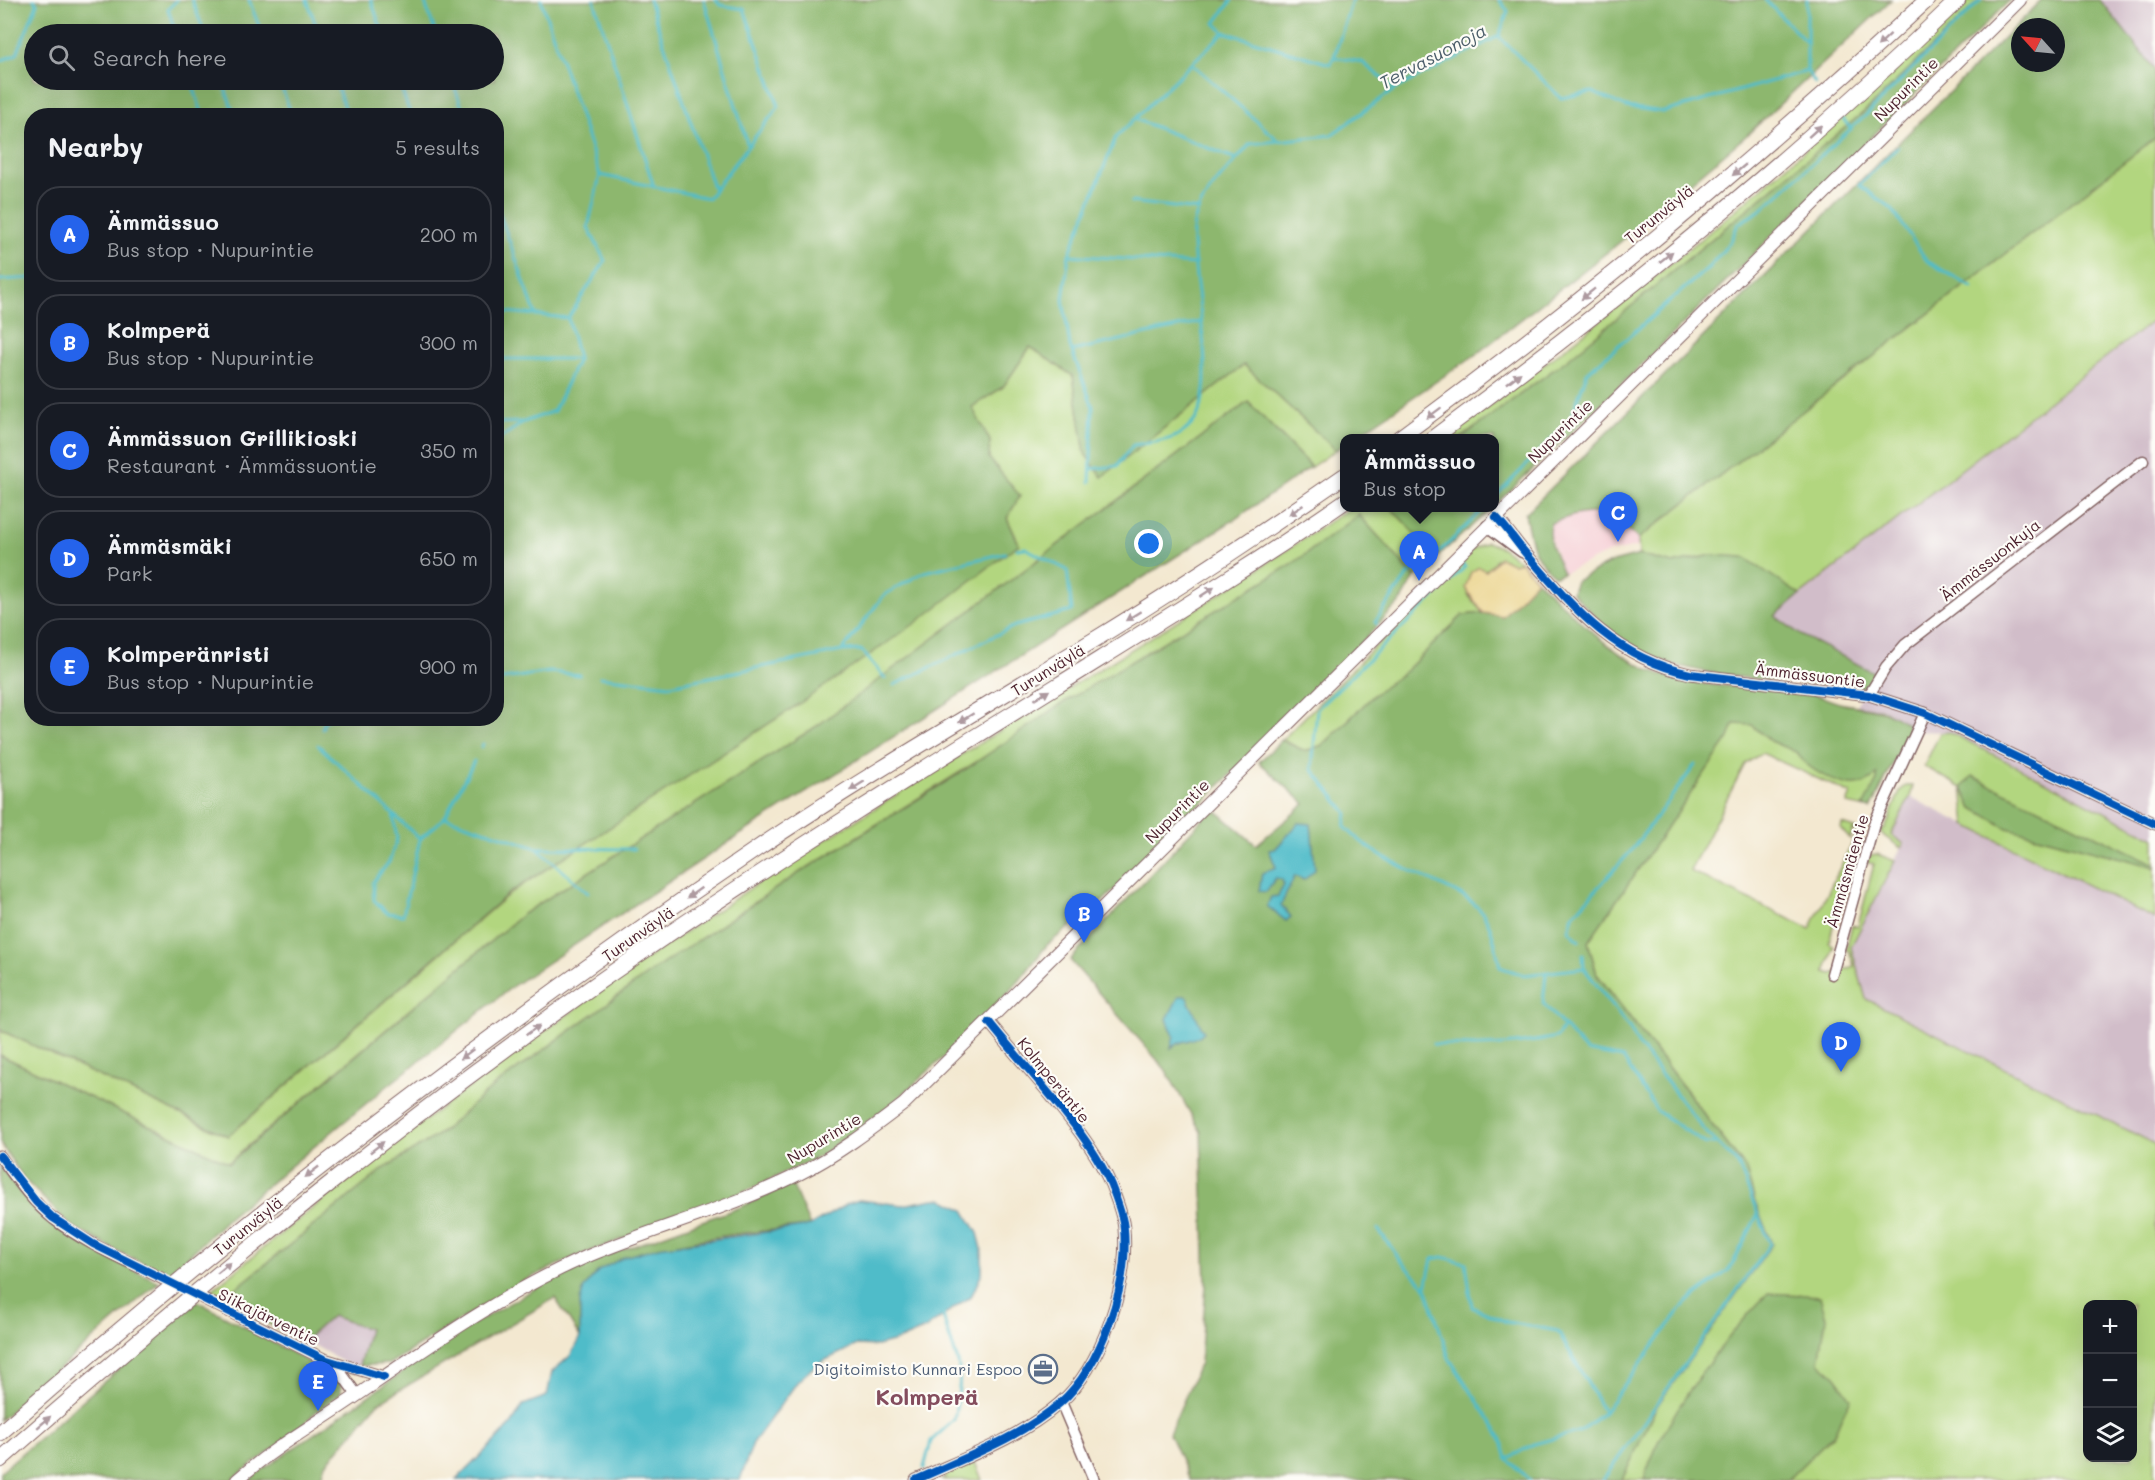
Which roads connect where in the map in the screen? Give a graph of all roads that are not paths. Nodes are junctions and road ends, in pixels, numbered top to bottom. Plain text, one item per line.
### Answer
1 (1927, 0) edge
2 (1958, 0) edge
3 (2019, 0) edge
4 (1404, 434) edge
5 (1438, 434) edge
6 (2143, 461) dead end
7 (1340, 479) edge
8 (1340, 505) edge
9 (1496, 517) junction
10 (1487, 526) junction
11 (1528, 556) junction
12 (1869, 695) junction
13 (1925, 712) junction
14 (2155, 824) edge
15 (1832, 974) dead end
16 (989, 1022) junction
17 (0, 1155) edge
18 (163, 1279) dead end
19 (202, 1298) dead end
20 (324, 1359) junction
21 (384, 1377) junction
22 (357, 1395) junction
23 (1061, 1402) junction
24 (0, 1433) edge
25 (0, 1461) edge
26 (930, 1477) edge
27 (237, 1480) edge
28 (916, 1480) edge
29 (1094, 1480) edge

1 -> 4 highway, Turunväylä
5 -> 2 highway
3 - 9 main road, Nupurintie
6 - 12 street, Ämmässuonkuja
7 -> 24 highway, Turunväylä
25 -> 8 highway, Turunväylä
9 - 10 main road, Nupurintie
9 - 11 street, Ämmässuontie
10 - 11 street, Ämmässuontie
10 - 16 main road, Nupurintie
11 - 12 street, Ämmässuontie
12 - 13 street, Ämmässuontie
13 - 14 street, Ämmässuontie
13 - 15 street, Ämmäsmäentie
16 - 21 main road, Nupurintie
16 - 23 street, Kolmperäntie
17 - 18 street
19 - 20 street, Siikajärventie
20 - 21 street
20 - 22 street
21 - 22 main road, Nupurintie
22 - 27 main road, Nupurintie
23 - 26 street, Kolmperäntie
23 - 29 street
26 - 28 street, Kolmperäntie

